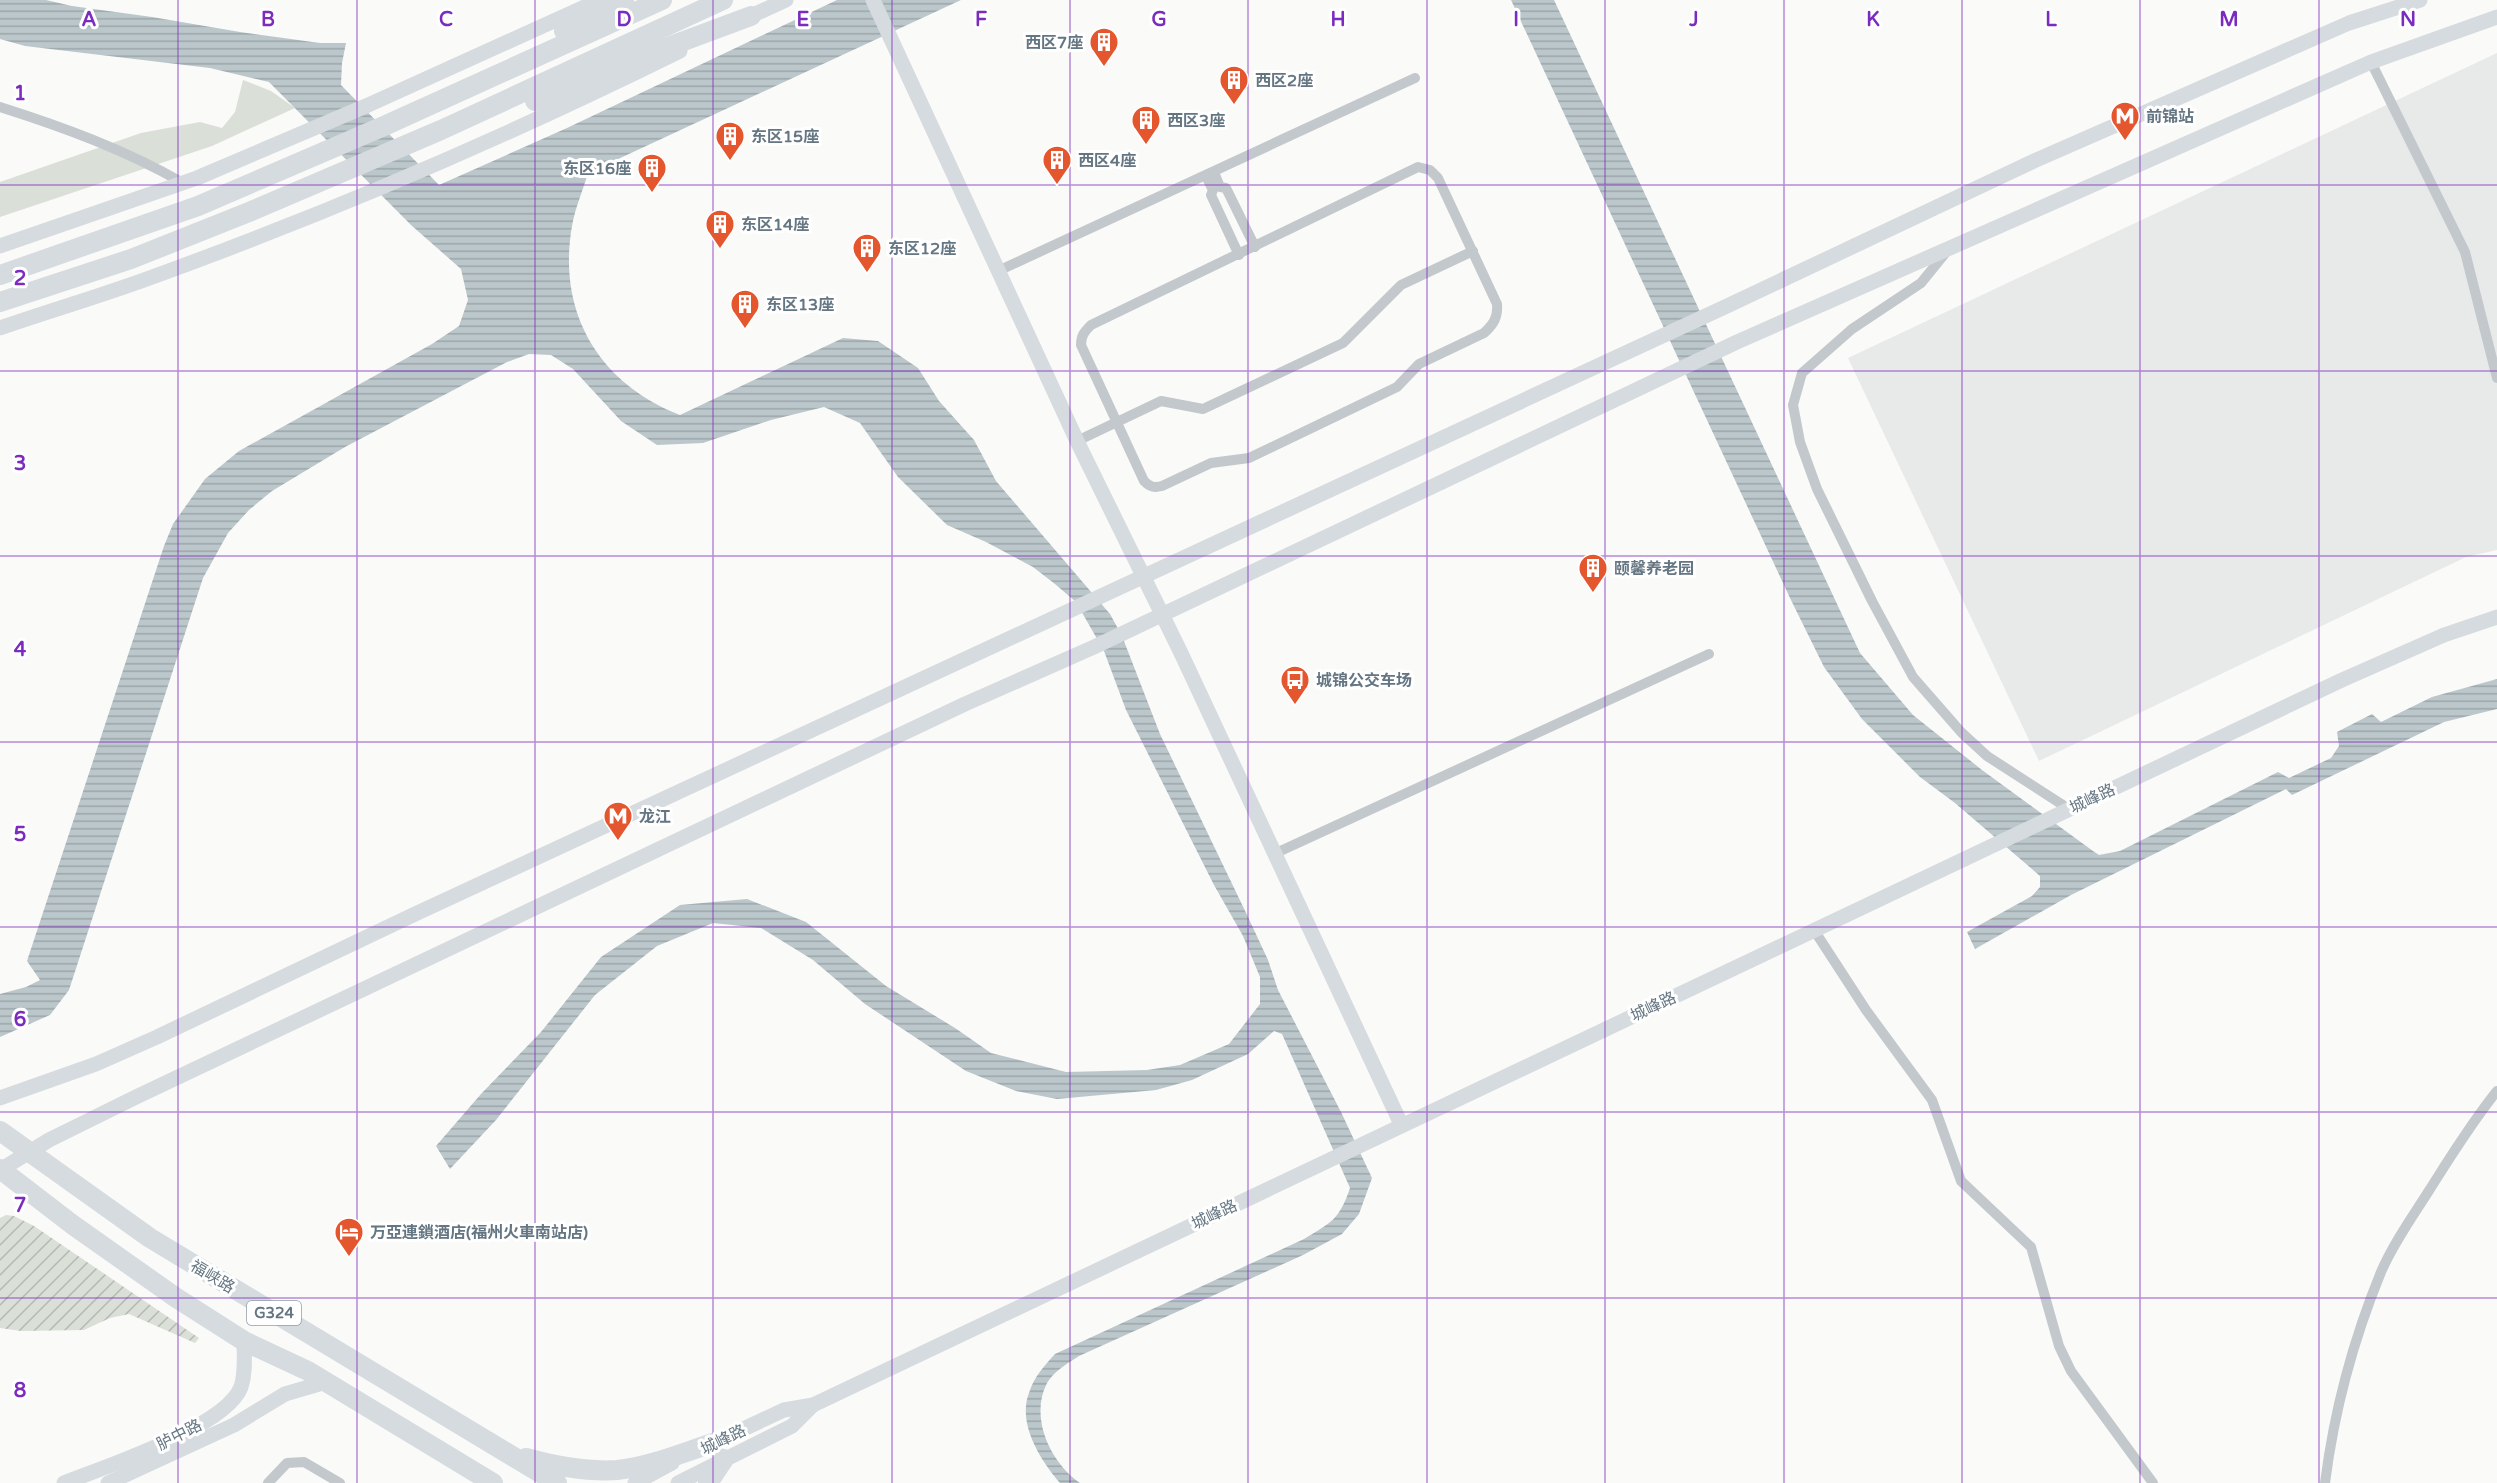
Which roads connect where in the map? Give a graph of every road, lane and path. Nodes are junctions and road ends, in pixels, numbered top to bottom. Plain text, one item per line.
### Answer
1 (600, 0) edge
2 (624, 0) edge
3 (662, 0) edge
4 (723, 0) edge
5 (786, 0) edge
6 (873, 0) edge
7 (2420, 0) edge
8 (751, 16) junction
9 (2497, 17) edge
10 (2371, 62) junction
11 (1415, 78) dead end
12 (0, 107) edge
13 (384, 126) junction
14 (449, 127) junction
15 (1210, 174) junction
16 (183, 183) junction
17 (0, 246) edge
18 (1255, 247) junction
19 (1950, 248) junction
20 (1473, 251) junction
21 (1239, 255) junction
22 (998, 271) junction
23 (0, 275) edge
24 (0, 302) edge
25 (0, 328) edge
26 (2497, 378) edge
27 (1116, 422) junction
28 (1077, 441) junction
29 (1144, 577) junction
30 (1162, 614) junction
31 (2497, 617) edge
32 (1709, 654) dead end
33 (2063, 812) junction
34 (1276, 853) junction
35 (1814, 930) junction
36 (2497, 1091) edge
37 (0, 1098) edge
38 (1401, 1124) junction
39 (0, 1131) edge
40 (29, 1153) junction
41 (0, 1170) edge
42 (244, 1341) junction
43 (326, 1382) junction
44 (473, 1434) junction
45 (720, 1450) junction
46 (504, 1452) junction
47 (678, 1460) junction
48 (456, 1461) junction
49 (682, 1480) edge
50 (488, 1481) edge
51 (64, 1483) edge
52 (108, 1483) edge
53 (268, 1483) edge
54 (340, 1483) edge
55 (557, 1483) edge
56 (635, 1483) edge
57 (708, 1483) edge
58 (2153, 1483) edge
59 (2325, 1483) edge

1 - 16 street
2 - 13 highway
3 - 13 highway
4 - 14 highway
5 - 8 street
6 - 22 street
7 - 29 street
8 - 14 highway
8 - 25 street
9 - 10 street
10 - 19 street
10 - 26 street
11 - 15 street
12 - 16 street
13 - 23 highway
14 - 24 highway
15 - 18 street
15 - 21 street
15 - 22 street
16 - 17 street
18 - 20 street
18 - 21 street
19 - 30 street
19 - 33 street
20 - 27 street
20 - 27 street
21 - 27 street
22 - 28 street
27 - 28 street
28 - 29 street
29 - 30 street
29 - 37 street
30 - 34 street
30 - 40 street
31 - 33 street, 城峰路
32 - 34 street
33 - 35 street, 城峰路
34 - 38 street
35 - 38 street, 城峰路
35 - 58 street
36 - 59 street
38 - 45 street, 城峰路
39 - 40 highway, 福峡路 / G324
40 - 41 street
40 - 44 highway, 福峡路 / G324
41 - 42 highway, G324
42 - 43 highway, G324
42 - 51 street, 胪中路
43 - 48 highway, G324
43 - 52 street, 胪中路
44 - 46 highway, 福峡路 / G324
44 - 48 highway
45 - 46 highway
45 - 47 street, 城峰路
45 - 49 street, 城峰路
45 - 57 highway
46 - 55 highway, 福峡路 / G324
47 - 49 street
47 - 56 street, 城峰路
48 - 50 highway, G324
53 - 54 street

